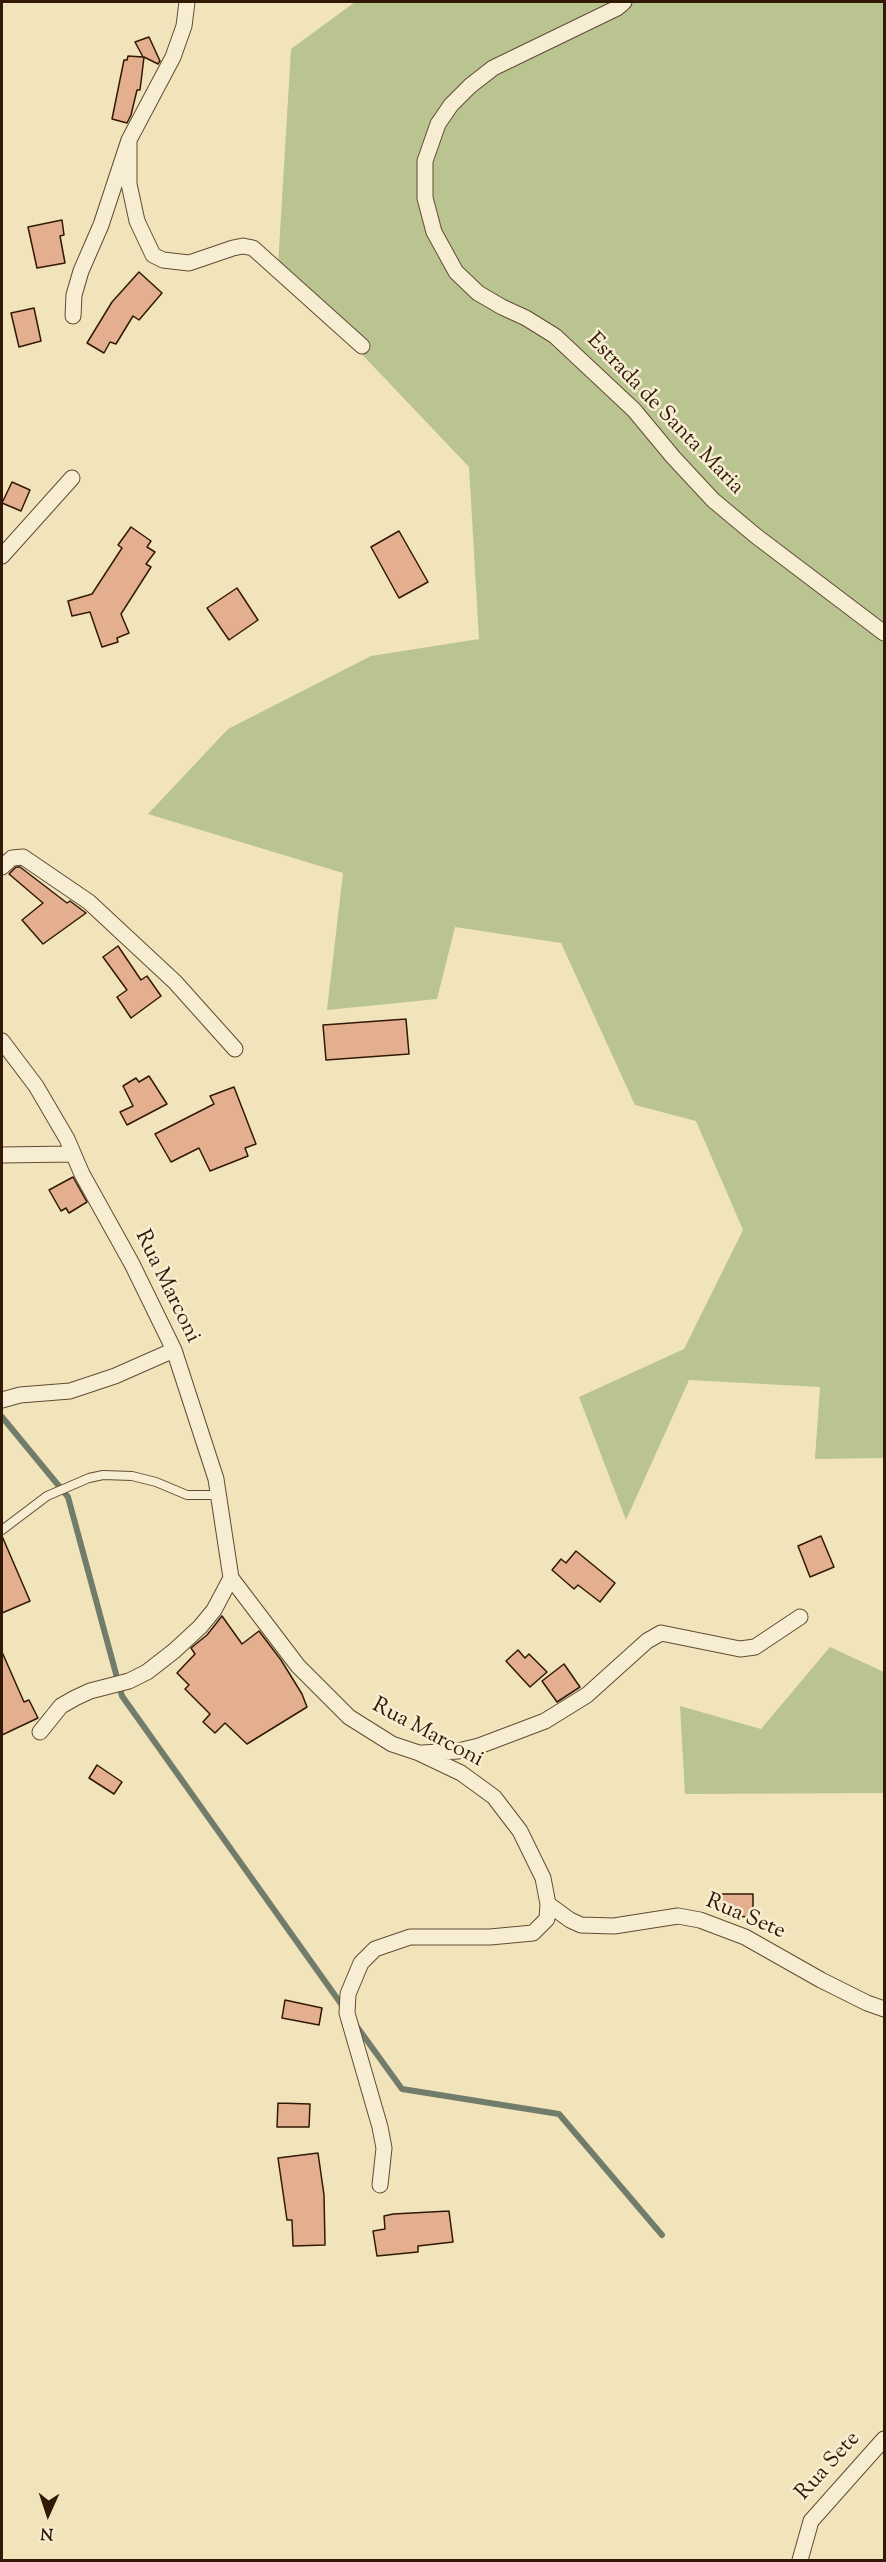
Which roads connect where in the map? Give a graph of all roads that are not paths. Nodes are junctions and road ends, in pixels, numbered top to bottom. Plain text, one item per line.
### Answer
1 (187, 2) edge
2 (624, 2) edge
3 (129, 140) junction
4 (73, 316) dead end
5 (362, 346) dead end
6 (72, 478) dead end
7 (2, 556) edge
8 (885, 633) edge
9 (2, 867) edge
10 (2, 1041) edge
11 (235, 1049) dead end
12 (72, 1154) junction
13 (2, 1155) edge
14 (174, 1350) junction
15 (2, 1400) edge
16 (218, 1495) junction
17 (2, 1530) edge
18 (231, 1578) junction
19 (800, 1617) dead end
20 (40, 1732) dead end
21 (419, 1753) junction
22 (548, 1904) junction
23 (885, 2009) edge
24 (380, 2186) dead end
25 (885, 2439) edge
26 (800, 2560) edge

1 - 3 street
2 - 8 street, Estrada de Santa Maria
3 - 4 street
3 - 5 street
6 - 7 street
9 - 11 street
10 - 12 street, Rua Marconi
12 - 13 street
12 - 14 street, Rua Marconi
14 - 15 street
14 - 16 street, Rua Marconi
16 - 17 lane
16 - 18 street, Rua Marconi
18 - 20 street
18 - 21 street, Rua Marconi
19 - 21 street
21 - 22 street, Rua Marconi
22 - 23 street, Rua Sete
22 - 24 street
25 - 26 street, Rua Sete

